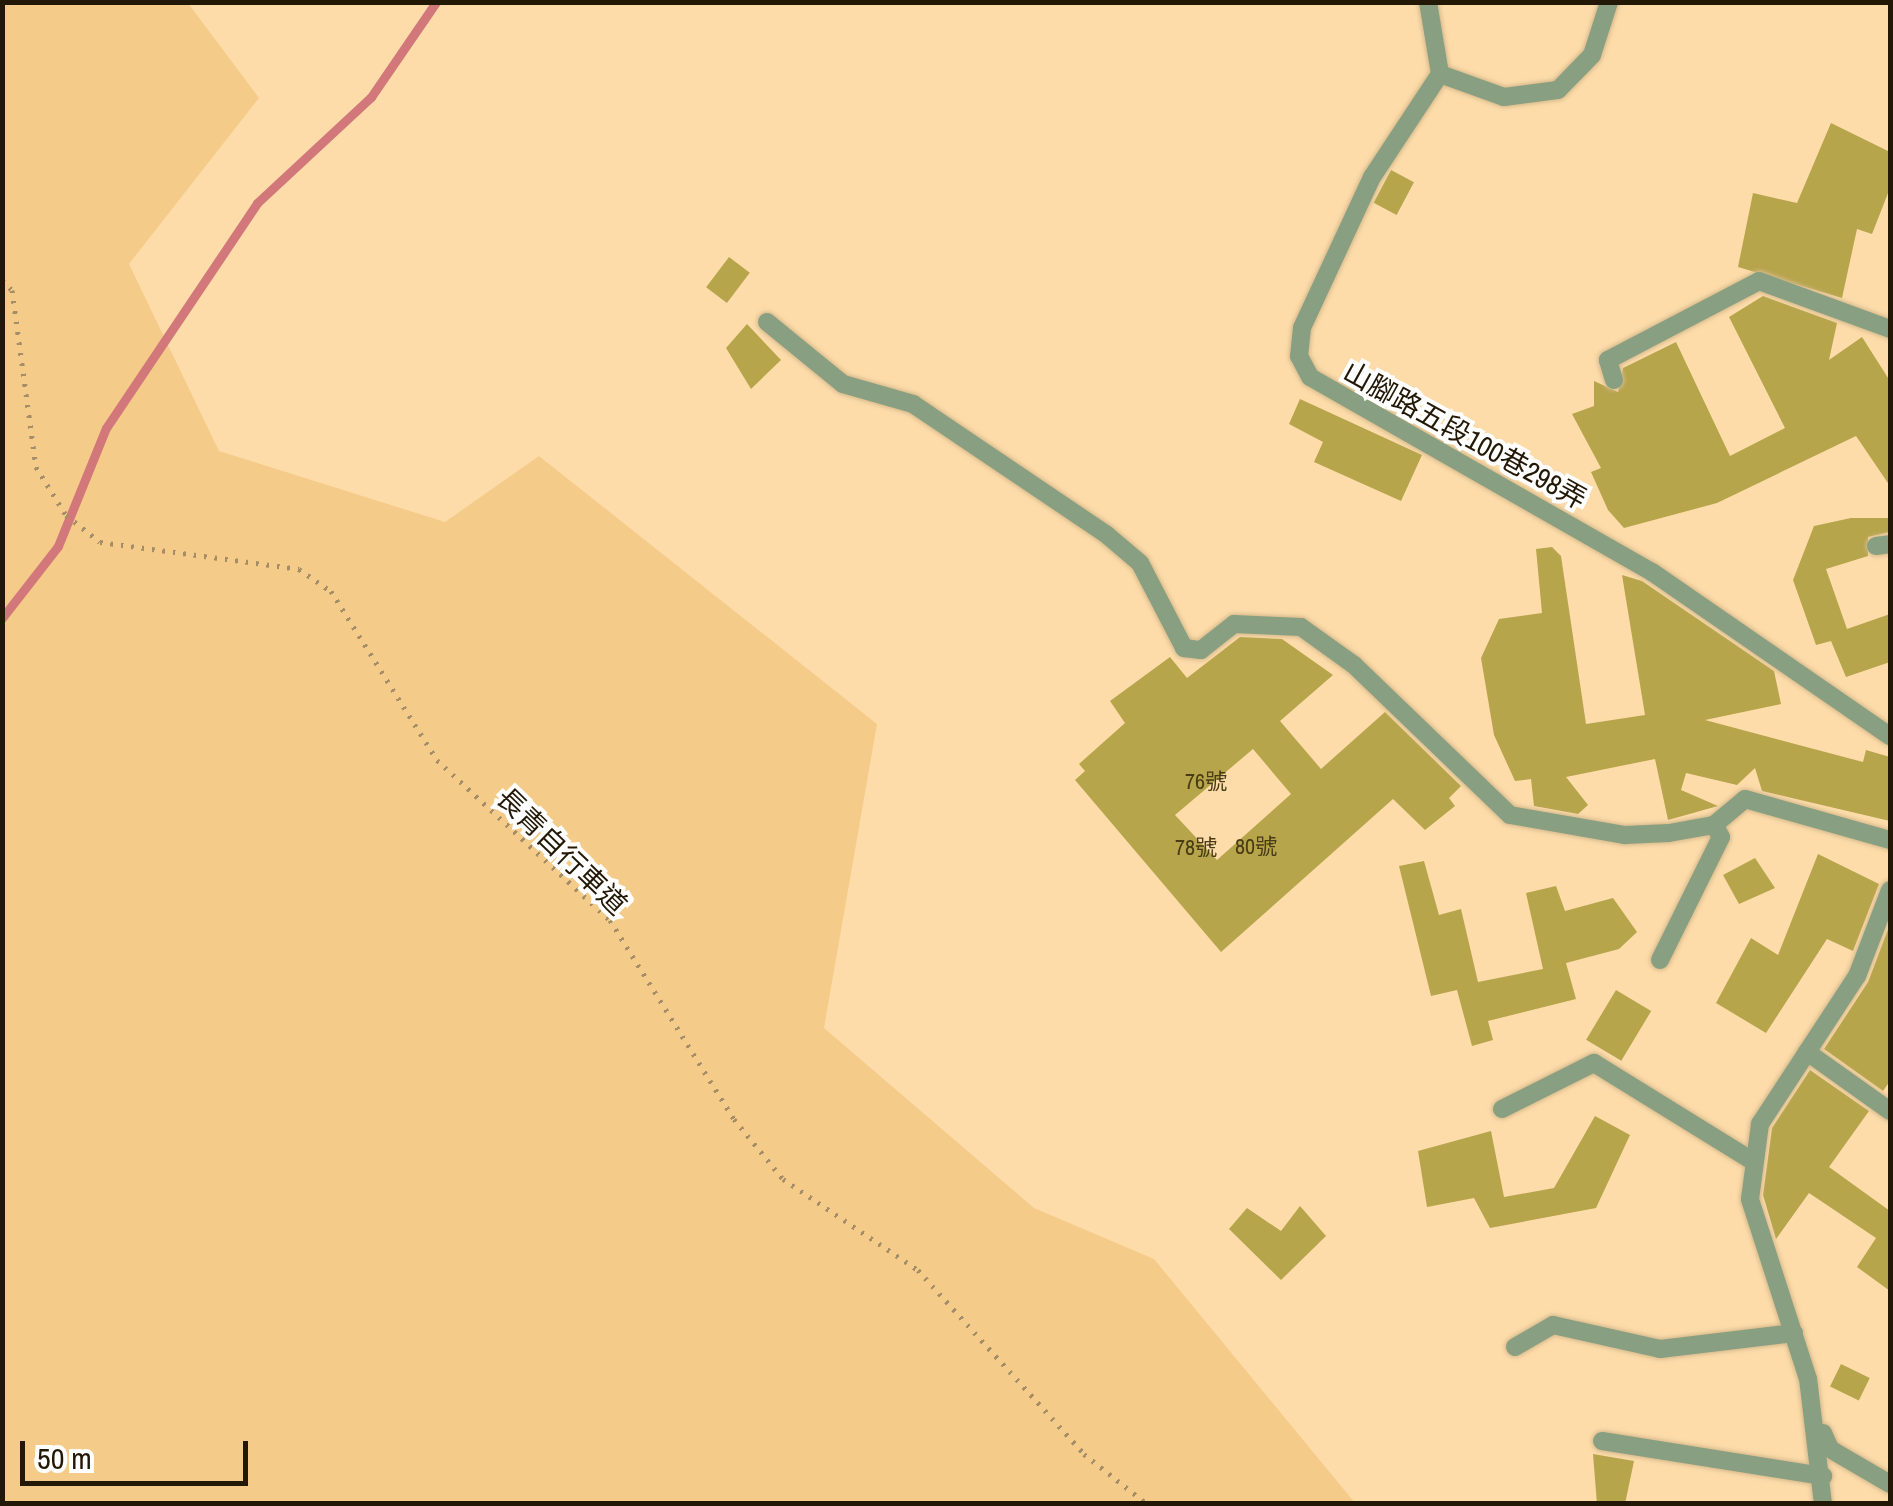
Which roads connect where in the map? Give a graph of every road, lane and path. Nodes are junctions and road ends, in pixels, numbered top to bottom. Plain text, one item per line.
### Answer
1 (1428, 2) edge
2 (1609, 2) edge
3 (1440, 74) junction
4 (2, 280) edge
5 (767, 322) dead end
6 (1890, 329) edge
7 (1614, 380) dead end
8 (1890, 736) edge
9 (1714, 824) junction
10 (1890, 840) edge
11 (1890, 890) edge
12 (1660, 960) dead end
13 (1807, 1052) junction
14 (1502, 1108) dead end
15 (1890, 1111) edge
16 (1754, 1162) junction
17 (1794, 1333) junction
18 (1515, 1347) dead end
19 (1814, 1414) junction
20 (1602, 1440) dead end
21 (1823, 1476) junction
22 (1890, 1484) edge
23 (1147, 1504) edge
24 (1823, 1504) edge

1 - 3 lane
2 - 3 lane
3 - 8 lane, 山腳路五段100巷298弄
4 - 23 path, 長青自行車道
5 - 9 lane
6 - 7 lane
9 - 10 lane
9 - 12 lane
11 - 13 lane
13 - 15 lane
13 - 16 lane
14 - 16 lane
16 - 17 lane
17 - 18 lane
17 - 19 lane
19 - 21 lane
19 - 22 lane
20 - 21 lane
21 - 24 lane

